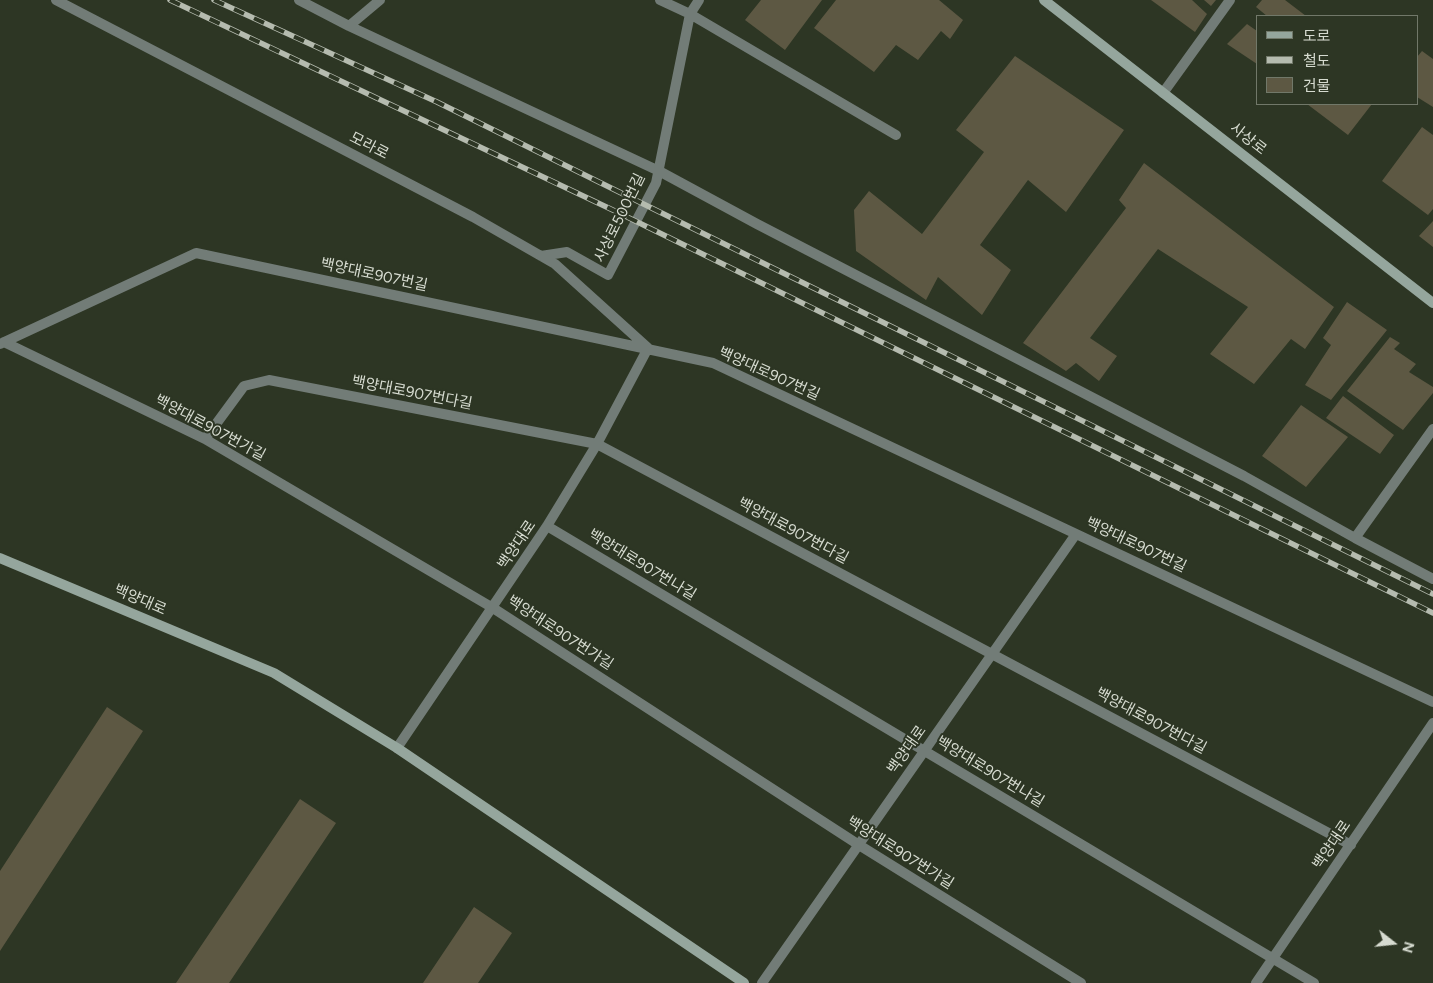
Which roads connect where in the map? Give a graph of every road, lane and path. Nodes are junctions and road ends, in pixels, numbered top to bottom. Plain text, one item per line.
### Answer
1 (56, 0) edge
2 (298, 0) edge
3 (380, 0) edge
4 (660, 0) edge
5 (699, 0) edge
6 (1044, 0) edge
7 (1230, 0) edge
8 (690, 14) junction
9 (349, 26) junction
10 (1164, 93) junction
11 (896, 135) dead end
12 (659, 171) junction
13 (541, 256) junction
14 (1433, 303) edge
15 (2, 343) edge
16 (648, 348) junction
17 (1433, 429) edge
18 (205, 439) junction
19 (597, 444) junction
20 (547, 526) junction
21 (1076, 534) junction
22 (1354, 538) junction
23 (0, 558) edge
24 (1433, 579) edge
25 (493, 608) junction
26 (993, 654) junction
27 (1433, 702) edge
28 (1433, 722) edge
29 (396, 748) junction
30 (924, 751) junction
31 (858, 845) junction
32 (1350, 845) junction
33 (1273, 958) junction
34 (744, 983) edge
35 (762, 983) edge
36 (1081, 983) edge
37 (1256, 983) edge
38 (1314, 983) edge

1 - 13 street, 모라로
2 - 9 street
3 - 9 street
4 - 8 street
5 - 8 street, 사상로500번길
6 - 10 main road, 사상로
7 - 10 street
8 - 11 street
8 - 12 street, 사상로500번길
9 - 12 street
10 - 14 main road, 사상로
12 - 13 street, 사상로500번길
12 - 22 street
13 - 16 street, 모라로
15 - 16 street, 백양대로907번길
15 - 18 street, 백양대로907번가길
16 - 19 street, 백양대로
16 - 21 street, 백양대로907번길
17 - 22 street
18 - 19 street, 백양대로907번다길
18 - 25 street, 백양대로907번가길
19 - 20 street, 백양대로
19 - 26 street, 백양대로907번다길
20 - 25 street, 백양대로
20 - 30 street, 백양대로907번나길
21 - 26 street, 백양대로
21 - 27 street, 백양대로907번길
22 - 24 street
23 - 29 main road, 백양대로
25 - 29 street, 백양대로
25 - 31 street, 백양대로907번가길
26 - 30 street, 백양대로
26 - 32 street, 백양대로907번다길
28 - 32 street, 백양대로
29 - 34 main road, 백양대로
30 - 31 street, 백양대로
30 - 33 street, 백양대로907번나길
31 - 35 street, 백양대로
31 - 36 street, 백양대로907번가길
32 - 33 street, 백양대로
33 - 37 street, 백양대로
33 - 38 street, 백양대로907번나길

